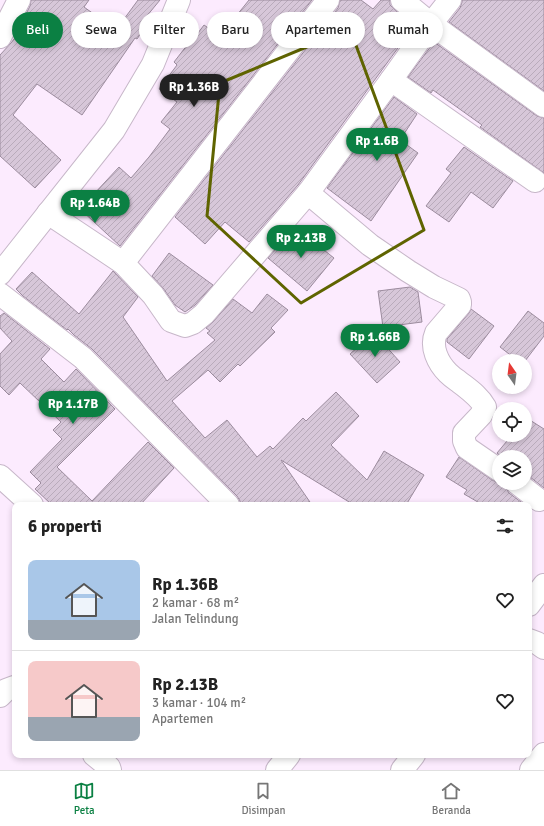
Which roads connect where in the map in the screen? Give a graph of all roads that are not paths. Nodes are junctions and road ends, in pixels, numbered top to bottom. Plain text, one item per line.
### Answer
1 (19, 0) edge
2 (179, 0) edge
3 (328, 0) edge
4 (402, 0) edge
5 (450, 0) edge
6 (416, 12) edge
7 (440, 12) edge
8 (443, 33) edge
9 (0, 37) edge
10 (414, 48) edge
11 (391, 80) junction
12 (544, 106) edge
13 (535, 181) dead end
14 (308, 193) junction
15 (48, 213) junction
16 (123, 263) junction
17 (0, 274) edge
18 (0, 294) edge
19 (492, 465) edge
20 (0, 476) edge
21 (526, 490) edge
22 (539, 500) dead end
23 (29, 502) edge
24 (225, 502) edge
25 (544, 585) edge
26 (532, 601) edge
27 (532, 641) edge
28 (544, 648) edge
29 (12, 688) edge
30 (0, 696) edge
31 (98, 758) edge
32 (287, 758) edge
33 (412, 758) edge
34 (110, 770) edge
35 (277, 770) edge
36 (402, 770) edge

1 - 9 street
2 - 15 street
3 - 16 street
4 - 6 street
5 - 7 street
8 - 12 street
10 - 11 street
11 - 13 street
11 - 14 street
14 - 16 street
14 - 19 street
15 - 16 street
15 - 17 street
18 - 24 street
20 - 23 street
21 - 22 street
25 - 26 street
27 - 28 street
29 - 30 street
31 - 34 street
32 - 35 street
33 - 36 street

